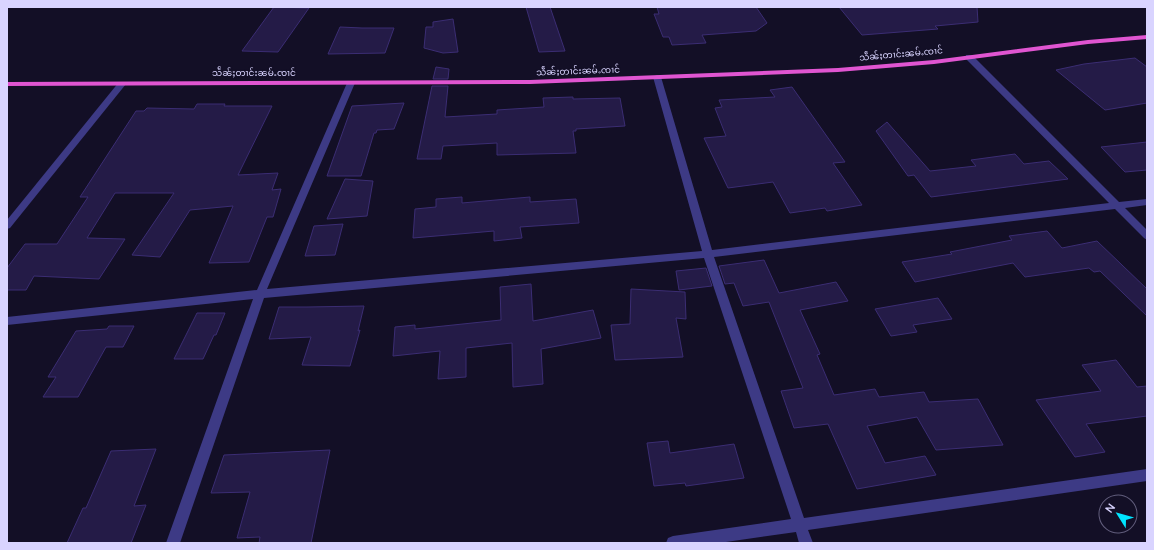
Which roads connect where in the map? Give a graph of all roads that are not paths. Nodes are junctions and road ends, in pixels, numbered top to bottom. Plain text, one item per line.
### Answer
1 (1147, 37) edge
2 (969, 57) junction
3 (657, 77) junction
4 (351, 83) junction
5 (7, 84) edge
6 (122, 84) junction
7 (1147, 202) edge
8 (1118, 206) junction
9 (7, 226) edge
10 (1147, 236) edge
11 (708, 254) junction
12 (260, 294) junction
13 (7, 322) edge
14 (1147, 475) edge
15 (799, 525) junction
16 (173, 543) edge
17 (673, 543) edge
18 (806, 543) edge

1 - 2 highway, သဵၼ်ႈတၢင်းၼမ်ႉၸၢင်
2 - 3 highway, သဵၼ်ႈတၢင်းၼမ်ႉၸၢင်
2 - 8 street
3 - 4 highway, သဵၼ်ႈတၢင်းၼမ်ႉၸၢင်
3 - 11 street
4 - 6 highway, သဵၼ်ႈတၢင်းၼမ်ႉၸၢင်
4 - 12 street
5 - 6 highway, သဵၼ်ႈတၢင်းၼမ်ႉၸၢင်
6 - 9 street
7 - 8 street
8 - 10 street
8 - 11 street
11 - 12 street
11 - 15 street
12 - 13 street
12 - 16 street
14 - 15 street
15 - 17 street
15 - 18 street

